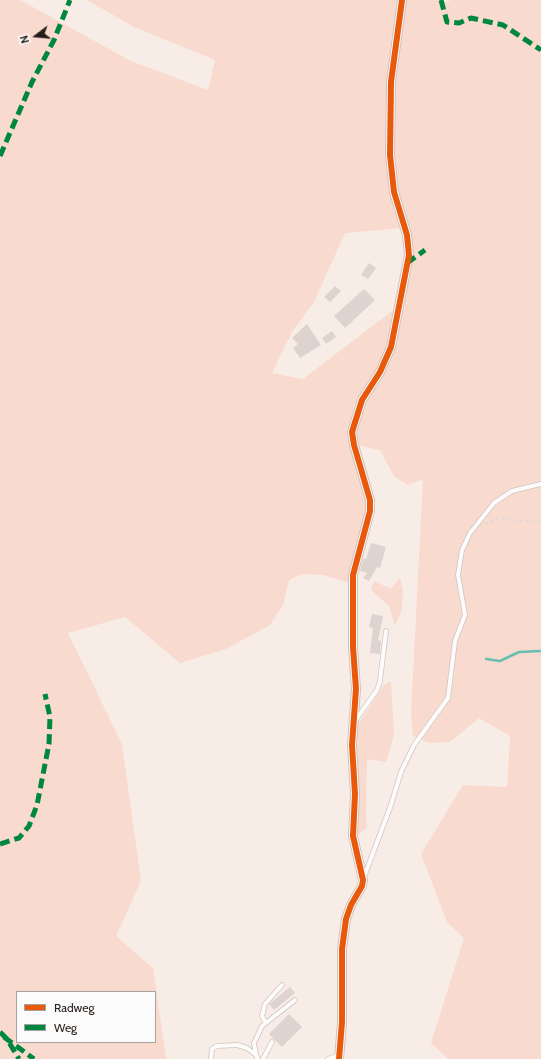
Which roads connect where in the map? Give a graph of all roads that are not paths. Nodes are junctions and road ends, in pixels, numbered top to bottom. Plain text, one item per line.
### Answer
1 (402, 0) edge
2 (541, 484) edge
3 (386, 631) dead end
4 (353, 725) junction
5 (363, 880) junction
6 (282, 985) dead end
7 (295, 1000) dead end
8 (266, 1023) junction
9 (272, 1042) dead end
10 (257, 1057) edge
11 (340, 1057) edge
12 (211, 1059) edge
13 (263, 1059) edge
14 (328, 1059) edge

1 - 4 street
2 - 5 lane
3 - 4 lane
4 - 5 street
5 - 11 street
6 - 8 lane
7 - 8 lane
8 - 10 lane
9 - 13 lane
10 - 12 lane
11 - 14 lane

